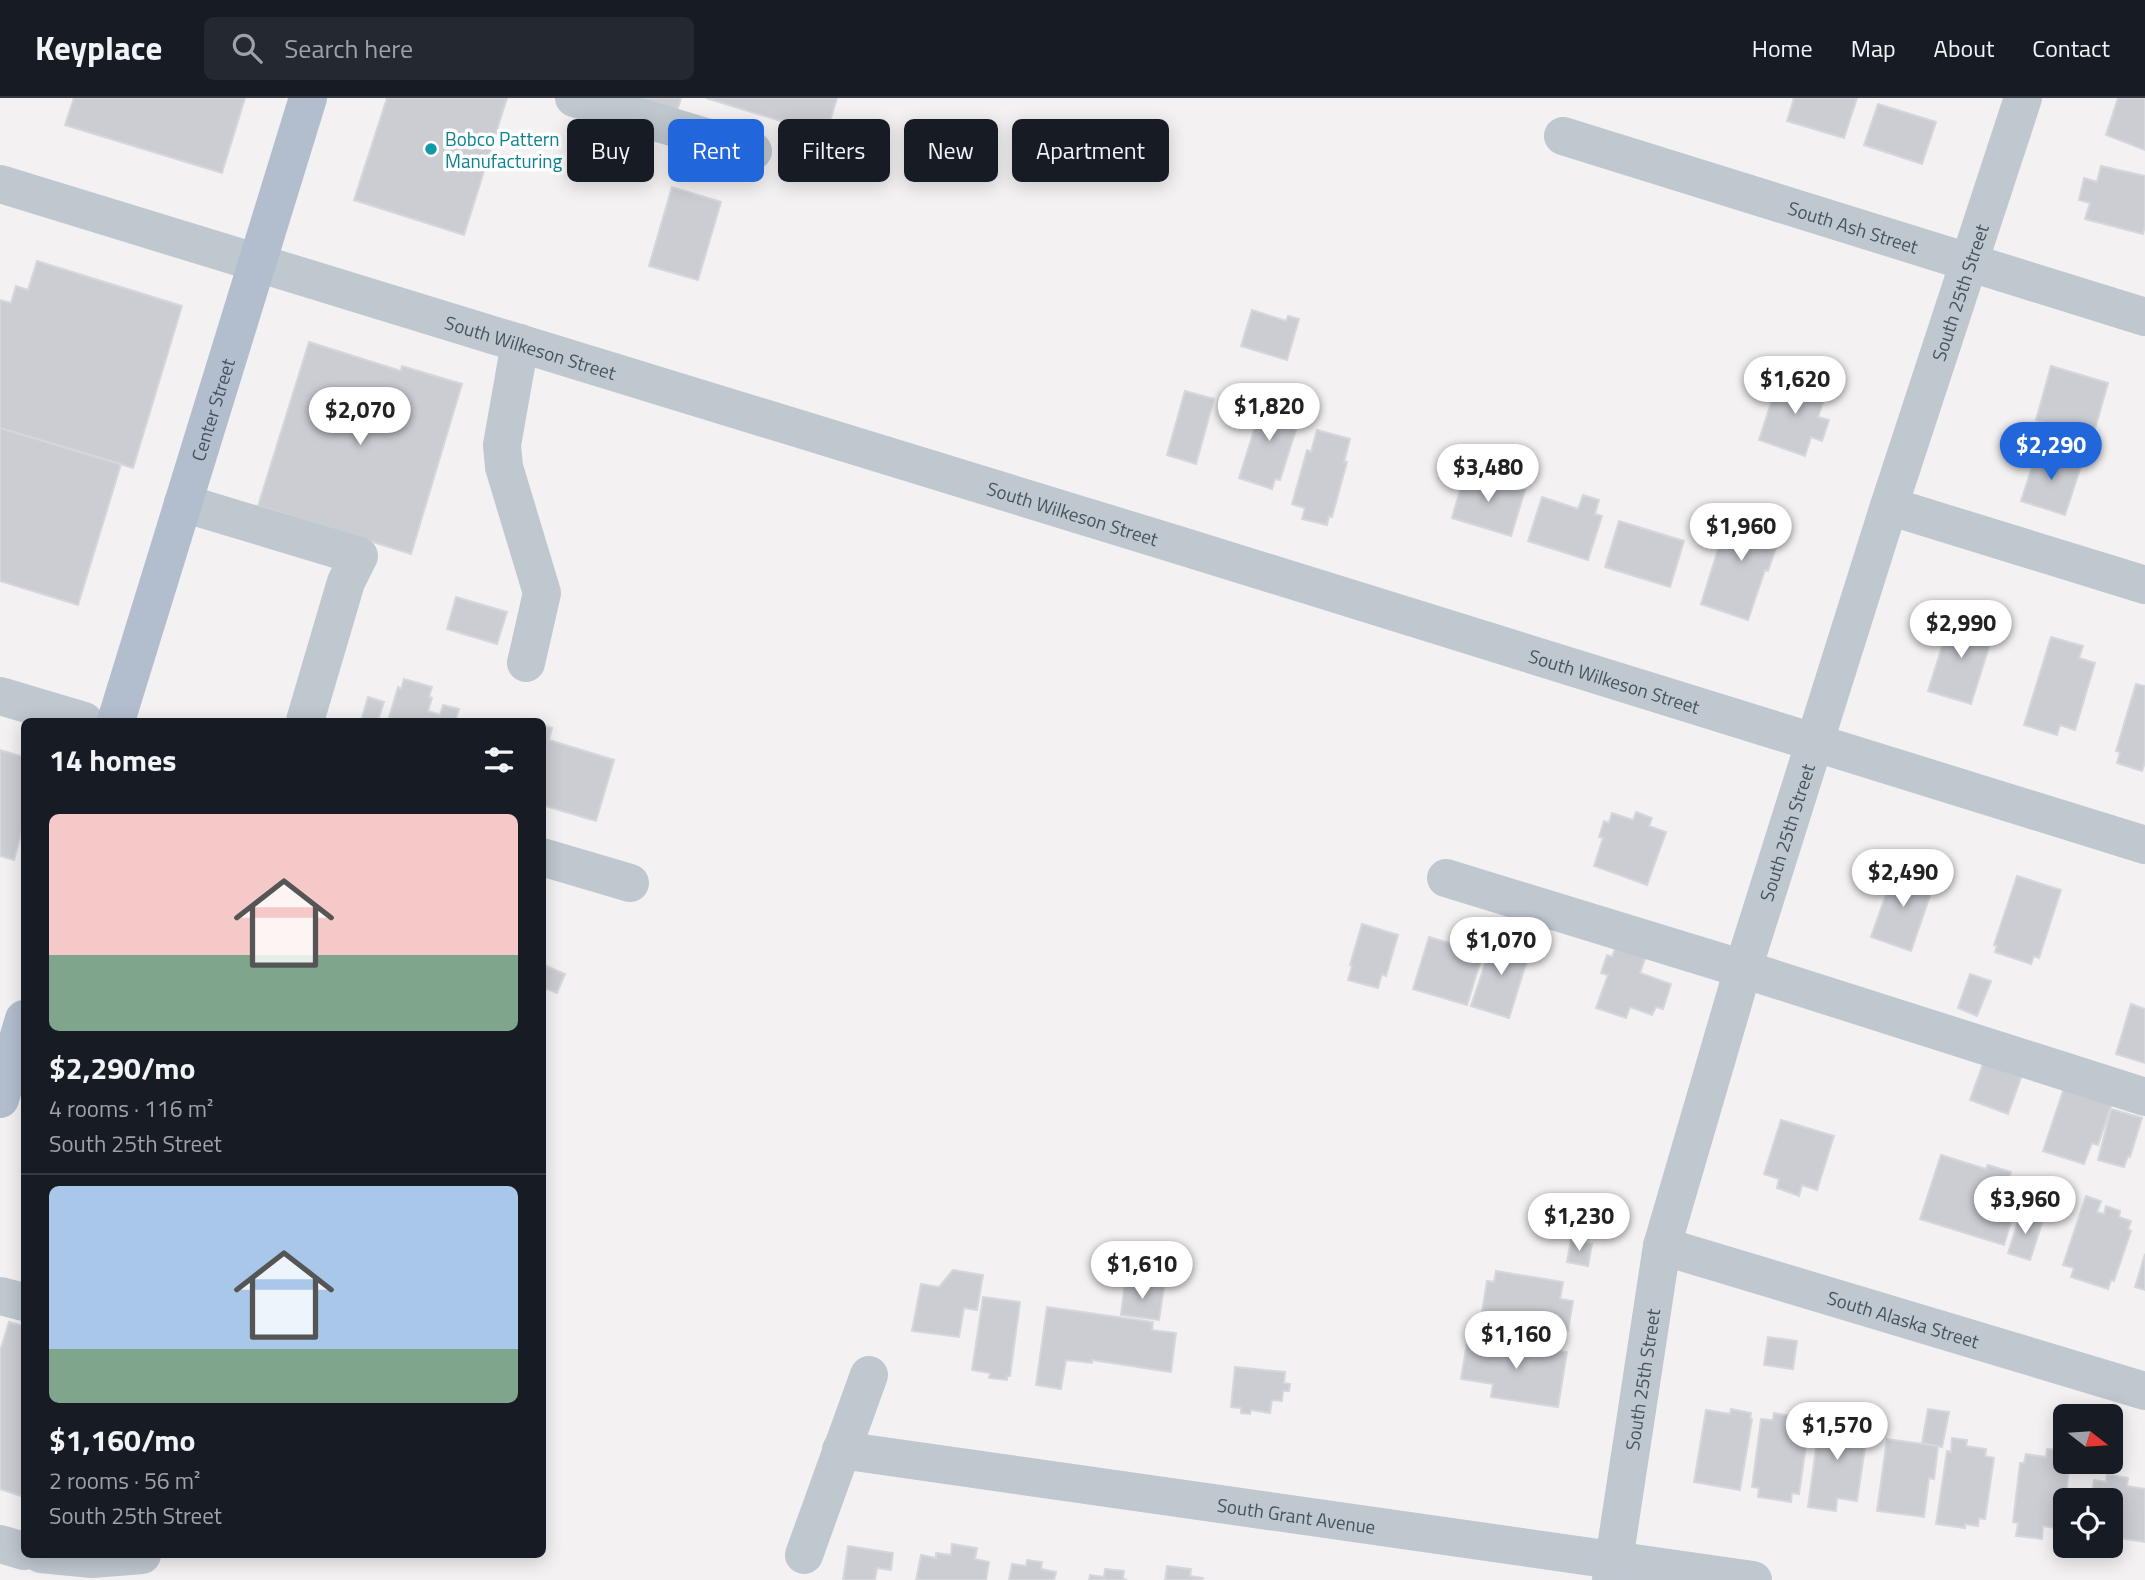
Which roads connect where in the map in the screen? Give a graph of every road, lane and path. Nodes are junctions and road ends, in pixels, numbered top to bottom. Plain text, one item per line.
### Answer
1 (308, 98) edge
2 (573, 98) edge
3 (2023, 98) edge
4 (668, 126) edge
5 (1563, 136) dead end
6 (0, 184) edge
7 (1970, 262) junction
8 (257, 263) junction
9 (2145, 317) edge
10 (520, 343) junction
11 (183, 503) junction
12 (1889, 506) junction
13 (2145, 585) edge
14 (526, 663) dead end
15 (0, 696) edge
16 (74, 718) edge
17 (117, 718) edge
18 (306, 718) edge
19 (1814, 744) junction
20 (2145, 845) edge
21 (546, 858) edge
22 (1446, 878) dead end
23 (631, 883) dead end
24 (1743, 969) junction
25 (16, 1036) edge
26 (2145, 1097) edge
27 (0, 1099) edge
28 (1662, 1246) junction
29 (0, 1296) edge
30 (21, 1301) edge
31 (869, 1375) dead end
32 (2145, 1391) edge
33 (841, 1450) junction
34 (0, 1544) edge
35 (21, 1549) edge
36 (804, 1555) dead end
37 (104, 1558) edge
38 (54, 1564) edge
39 (1612, 1569) edge
40 (1753, 1580) edge

1 - 8 main road, Center Street
2 - 4 street
3 - 7 street, South 25th Street
5 - 7 street, South Ash Street
6 - 8 street, South Wilkeson Street
7 - 9 street, South Ash Street
7 - 12 street, South 25th Street
8 - 10 street, South Wilkeson Street
8 - 11 main road, Center Street
10 - 14 street
10 - 19 street, South Wilkeson Street
11 - 17 main road, Center Street
11 - 18 street
12 - 13 street
12 - 19 street, South 25th Street
15 - 16 street
19 - 20 street, South Wilkeson Street
19 - 24 street, South 25th Street
21 - 23 street
22 - 24 street
24 - 26 street
24 - 28 street, South 25th Street
25 - 27 main road
28 - 32 street, South Alaska Street
28 - 39 street, South 25th Street
29 - 30 street
31 - 33 street
33 - 36 street
33 - 39 street, South Grant Avenue
34 - 35 street
37 - 38 street
39 - 40 street, South Grant Avenue

